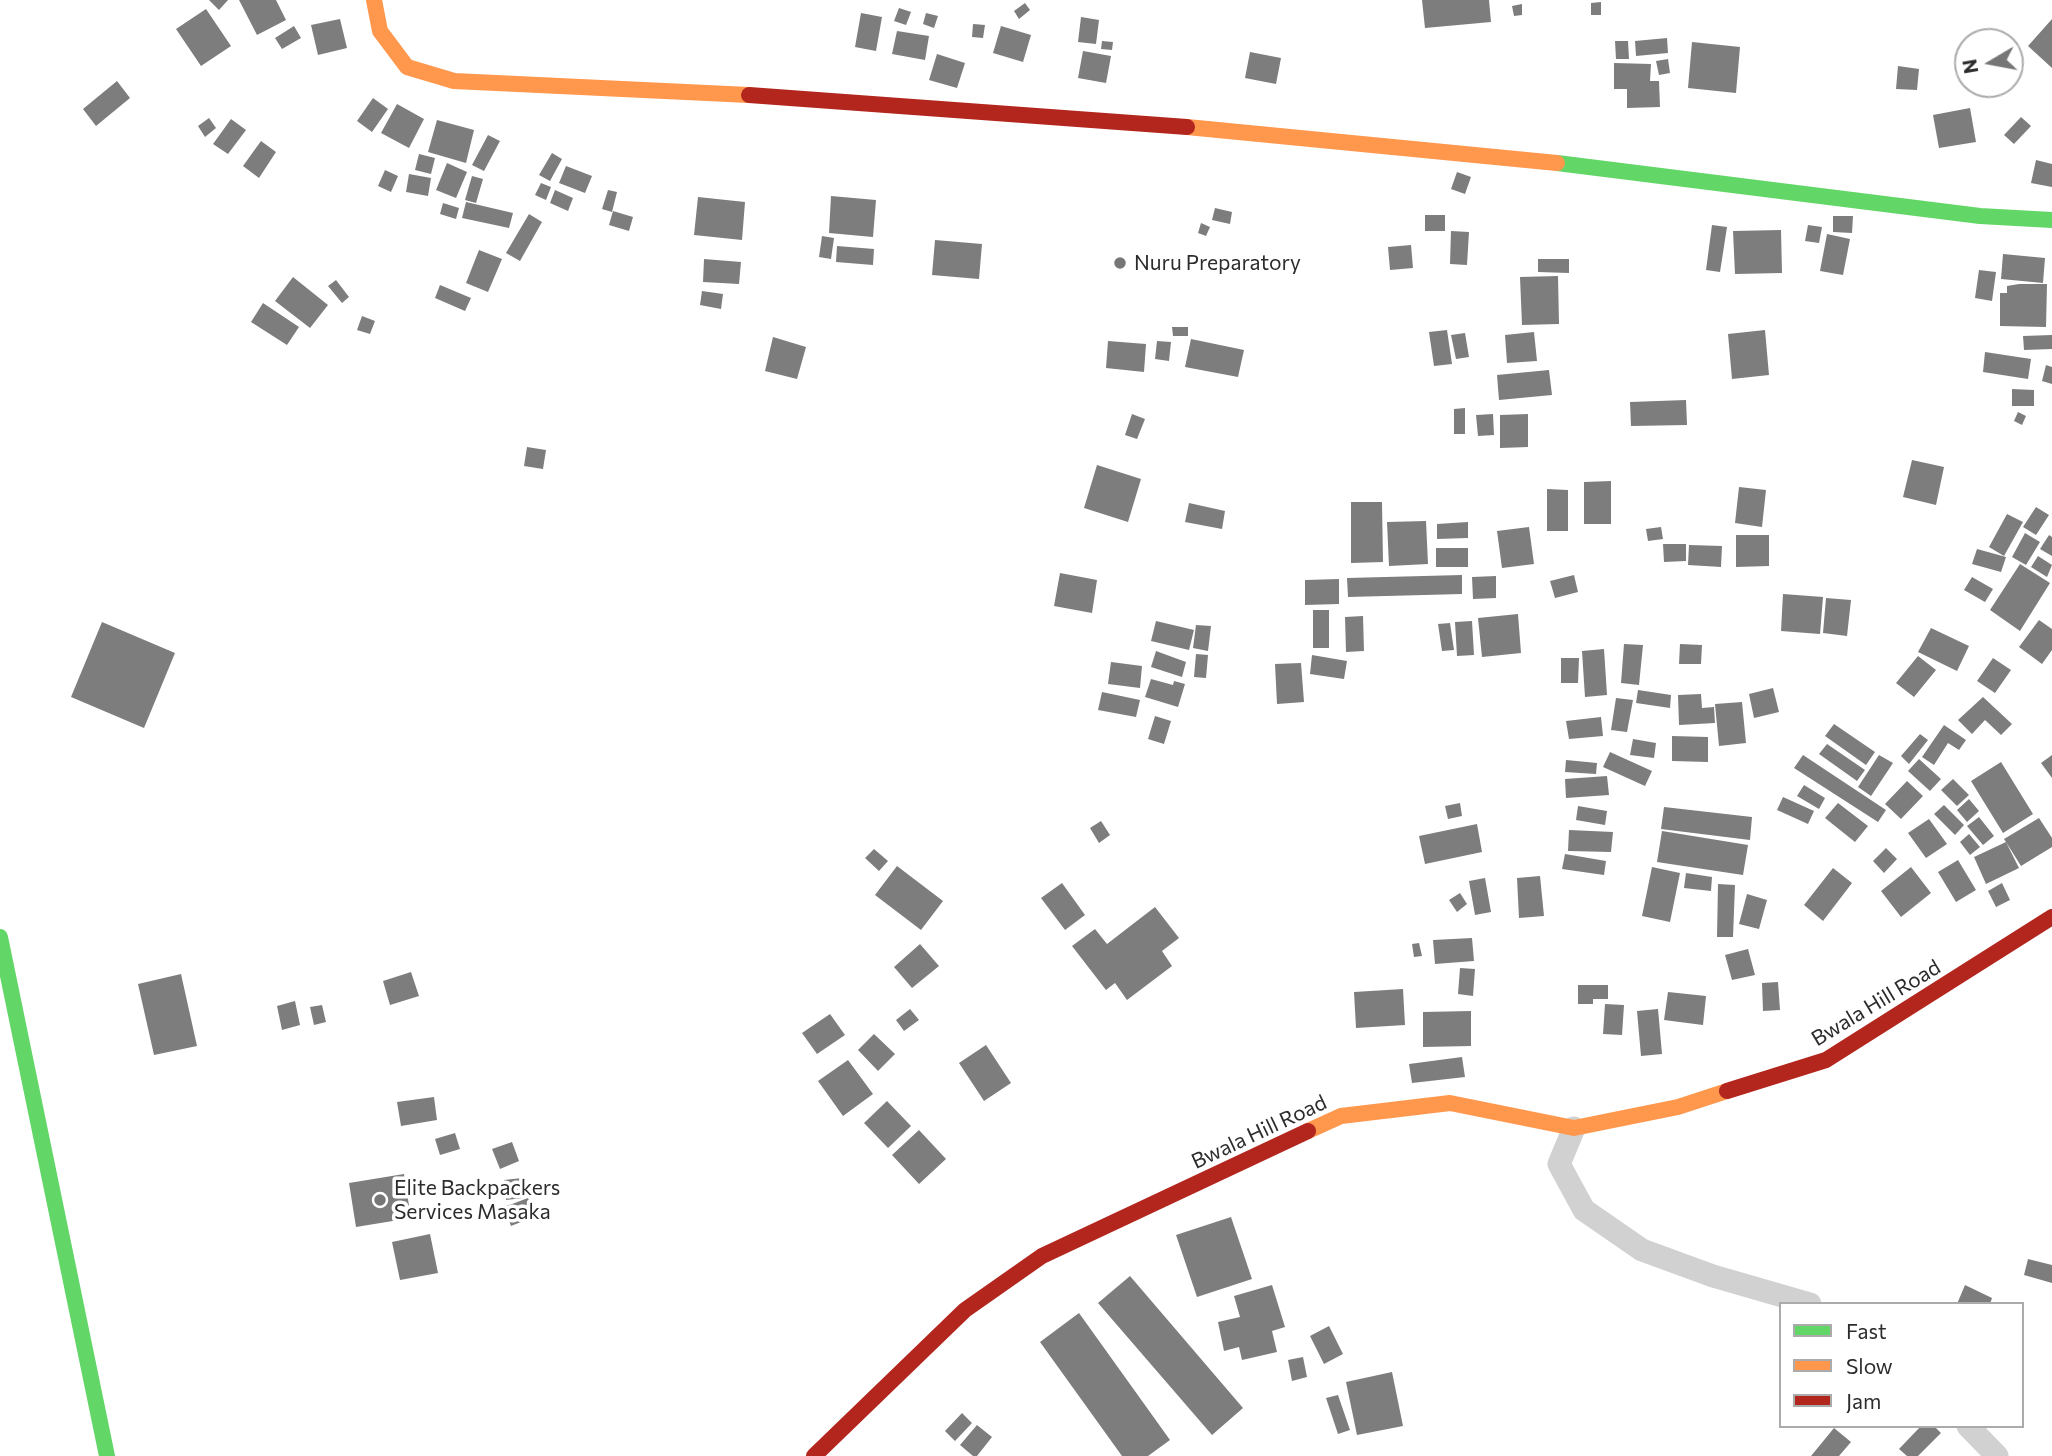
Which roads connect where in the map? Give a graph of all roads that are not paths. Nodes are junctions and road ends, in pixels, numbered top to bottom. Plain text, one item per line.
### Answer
1 (374, 0) edge
2 (2052, 220) edge
3 (2052, 917) edge
4 (0, 937) edge
5 (1574, 1128) junction
6 (1803, 1302) edge
7 (1970, 1428) edge
8 (107, 1456) edge
9 (814, 1456) edge
10 (1997, 1456) edge

1 - 2 street
3 - 5 street, Bwala Hill Road
4 - 8 street
5 - 6 street
5 - 9 street, Bwala Hill Road
7 - 10 street

